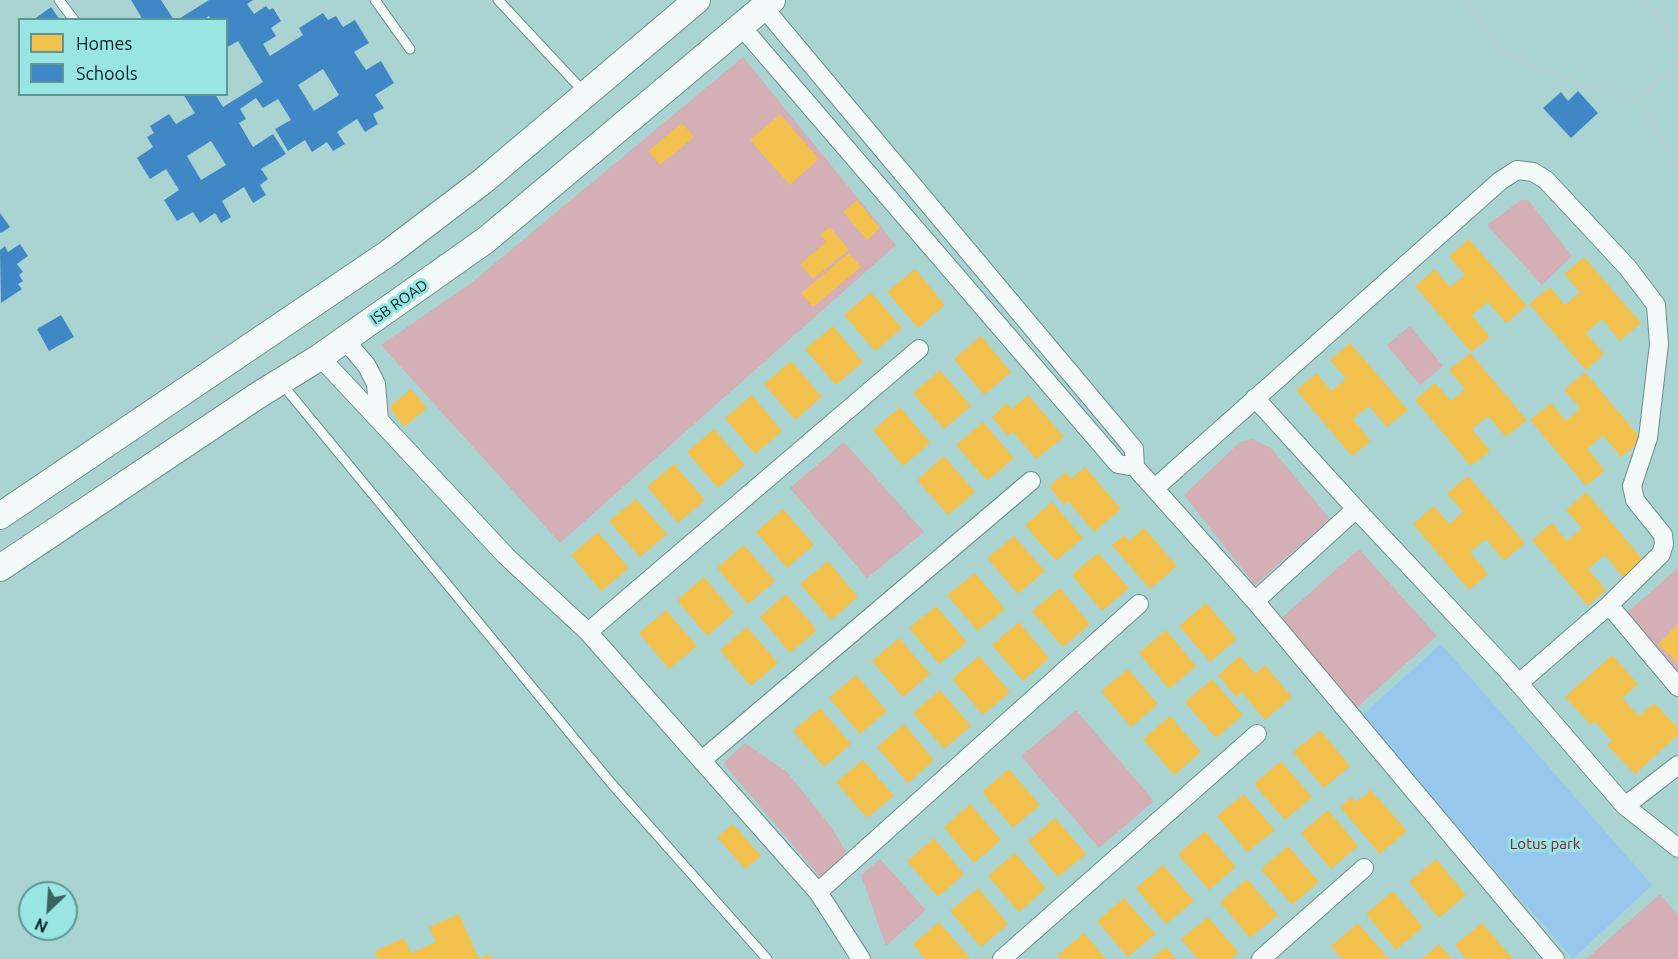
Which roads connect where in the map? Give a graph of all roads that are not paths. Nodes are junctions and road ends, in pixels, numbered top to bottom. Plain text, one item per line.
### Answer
1 (59, 0) edge
2 (375, 0) edge
3 (498, 0) edge
4 (697, 0) edge
5 (768, 4) edge
6 (72, 18) edge
7 (740, 25) junction
8 (410, 49) dead end
9 (586, 94) junction
10 (345, 340) junction
11 (918, 349) dead end
12 (320, 357) junction
13 (280, 382) junction
14 (1255, 398) junction
15 (379, 420) junction
16 (1135, 467) junction
17 (1031, 481) dead end
18 (1155, 488) junction
19 (1356, 509) junction
20 (0, 516) edge
21 (0, 568) edge
22 (1255, 601) junction
23 (1139, 604) dead end
24 (1609, 605) junction
25 (588, 632) junction
26 (1519, 683) junction
27 (1678, 687) edge
28 (1257, 734) dead end
29 (702, 760) junction
30 (1678, 765) edge
31 (1625, 806) junction
32 (1678, 848) edge
33 (1364, 868) dead end
34 (818, 892) junction
35 (767, 959) edge
36 (861, 959) edge
37 (1002, 959) edge
38 (1261, 959) edge
39 (1555, 959) edge

1 - 6 lane
2 - 8 lane
3 - 9 lane
4 - 9 main road
5 - 7 main road, ISB ROAD
5 - 16 street
7 - 10 main road, ISB ROAD
7 - 16 street
9 - 20 main road
10 - 12 main road, ISB ROAD
10 - 15 street
11 - 25 street
12 - 13 main road, ISB ROAD
12 - 15 street
13 - 21 main road, ISB ROAD
13 - 35 lane
14 - 18 street
14 - 19 street
14 - 24 street
15 - 25 street
16 - 18 street
17 - 29 street
18 - 22 street
19 - 22 street
19 - 26 street
22 - 39 street
23 - 34 street
24 - 26 street
24 - 27 street
25 - 29 street
26 - 31 street
28 - 37 street
29 - 34 street
30 - 31 street
31 - 32 street
33 - 38 street
34 - 36 street

